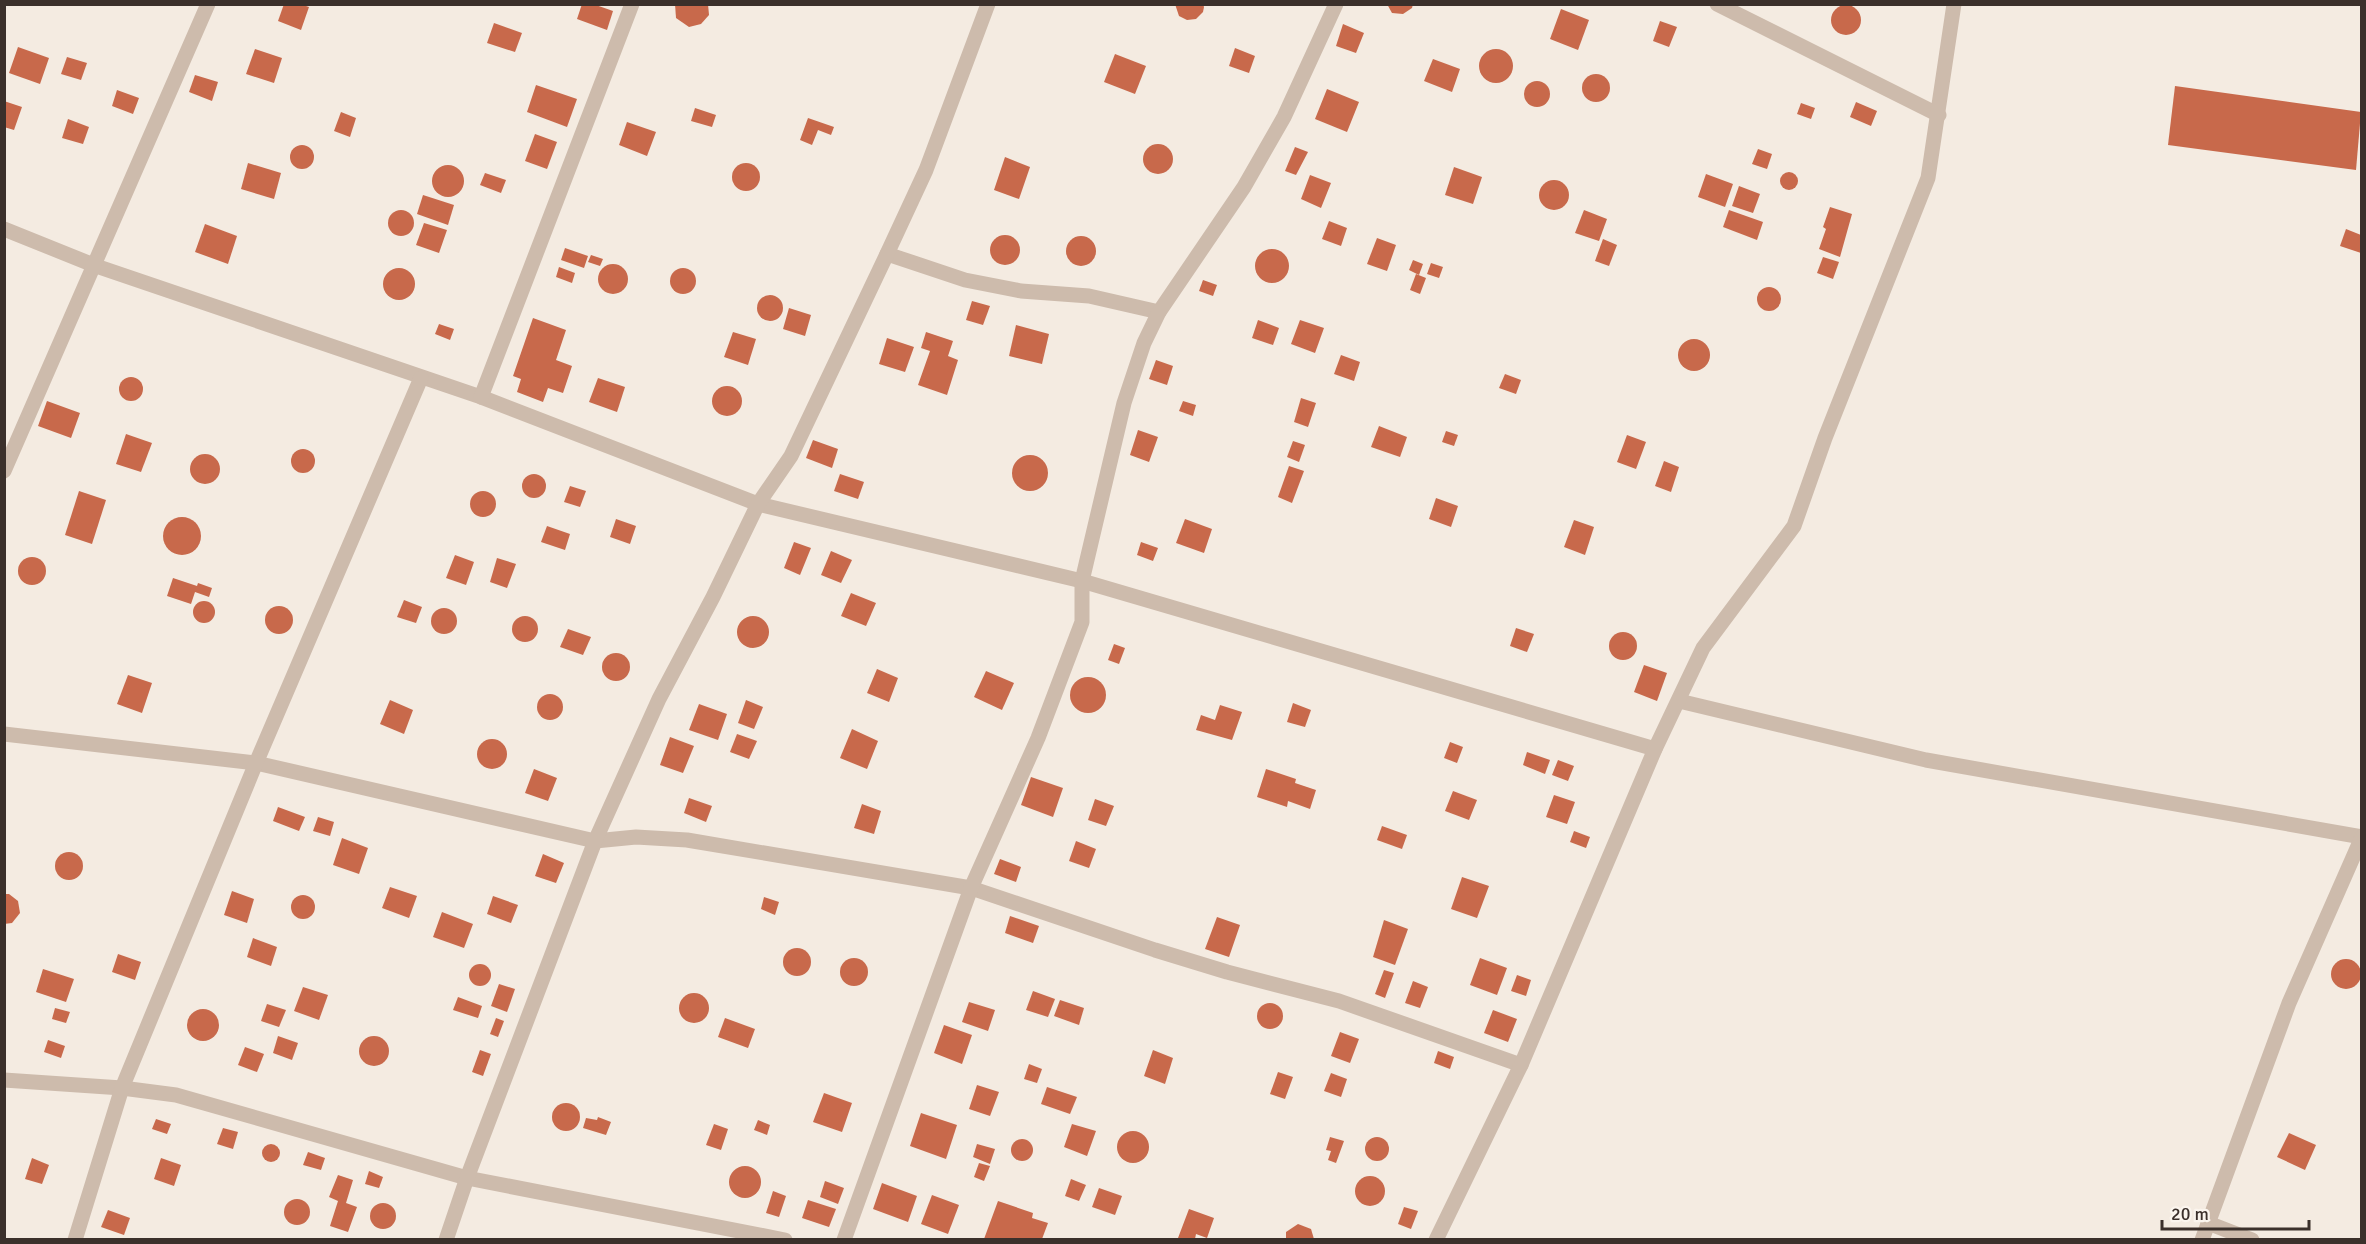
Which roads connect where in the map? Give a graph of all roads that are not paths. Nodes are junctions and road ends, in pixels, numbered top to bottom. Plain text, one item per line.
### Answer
1 (208, 4) edge
2 (632, 4) edge
3 (988, 4) edge
4 (1336, 4) edge
5 (1716, 4) edge
6 (1954, 4) edge
7 (1939, 115) junction
8 (4, 229) edge
9 (887, 254) junction
10 (96, 266) junction
11 (1159, 312) junction
12 (421, 378) junction
13 (481, 397) junction
14 (4, 471) edge
15 (758, 504) junction
16 (1082, 580) junction
17 (1679, 701) junction
18 (4, 734) edge
19 (1655, 749) junction
20 (256, 763) junction
21 (2361, 837) edge
22 (595, 842) junction
23 (971, 888) junction
24 (1521, 1065) junction
25 (4, 1080) edge
26 (122, 1088) junction
27 (467, 1178) junction
28 (2208, 1223) junction
29 (75, 1239) edge
30 (446, 1239) edge
31 (785, 1239) edge
32 (844, 1239) edge
33 (1436, 1239) edge
34 (2202, 1239) edge
35 (2252, 1239) edge

1 - 10 street
2 - 13 street
3 - 9 street
4 - 11 street
5 - 7 street
6 - 7 street
7 - 17 street
8 - 10 street
9 - 11 street
9 - 15 street
10 - 12 street
10 - 14 street
11 - 16 street
12 - 13 street
12 - 20 street
13 - 15 street
15 - 16 street
15 - 22 street
16 - 19 street
16 - 23 street
17 - 19 street
17 - 21 street
18 - 20 street
19 - 24 street
20 - 22 street
20 - 26 street
21 - 28 street
22 - 23 street
22 - 27 street
23 - 24 street
23 - 32 street
24 - 33 street
25 - 26 street
26 - 27 street
26 - 29 street
27 - 30 street
27 - 31 street
28 - 34 street
28 - 35 street

